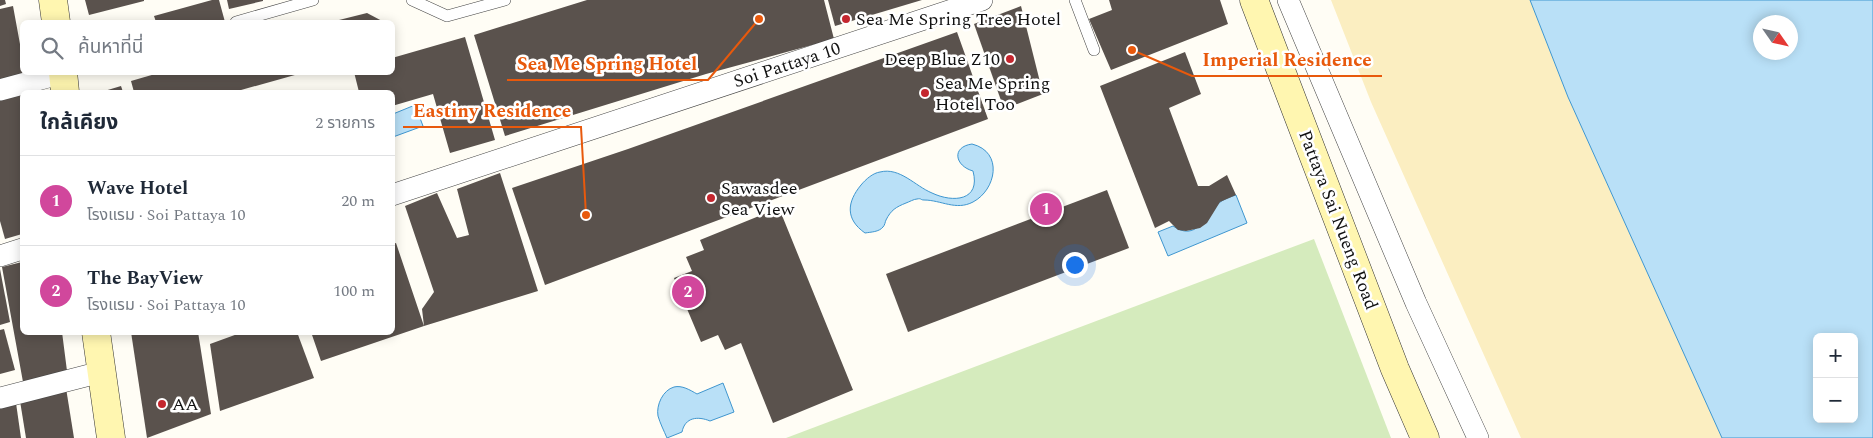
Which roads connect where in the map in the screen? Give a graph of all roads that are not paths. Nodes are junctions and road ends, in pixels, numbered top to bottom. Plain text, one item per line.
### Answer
1 (53, 0) edge
2 (312, 0) edge
3 (412, 0) edge
4 (505, 0) edge
5 (982, 0) edge
6 (1075, 0) edge
7 (1254, 0) edge
8 (1288, 0) edge
9 (56, 20) edge
10 (243, 20) edge
11 (1094, 50) dead end
12 (56, 75) edge
13 (64, 75) edge
14 (0, 90) edge
15 (65, 90) edge
16 (395, 194) edge
17 (20, 251) edge
18 (0, 256) edge
19 (96, 335) edge
20 (101, 372) junction
21 (0, 398) edge
22 (111, 438) edge
23 (1425, 438) edge
24 (1478, 438) edge

1 - 9 main road
2 - 10 lane
3 - 4 lane
5 - 16 street, Soi Pattaya 10
6 - 11 lane
7 - 23 main road, Pattaya Sai Nueng Road
8 - 24 street
12 - 14 street
13 - 15 main road
17 - 18 street
19 - 20 main road
20 - 21 street
20 - 22 main road

